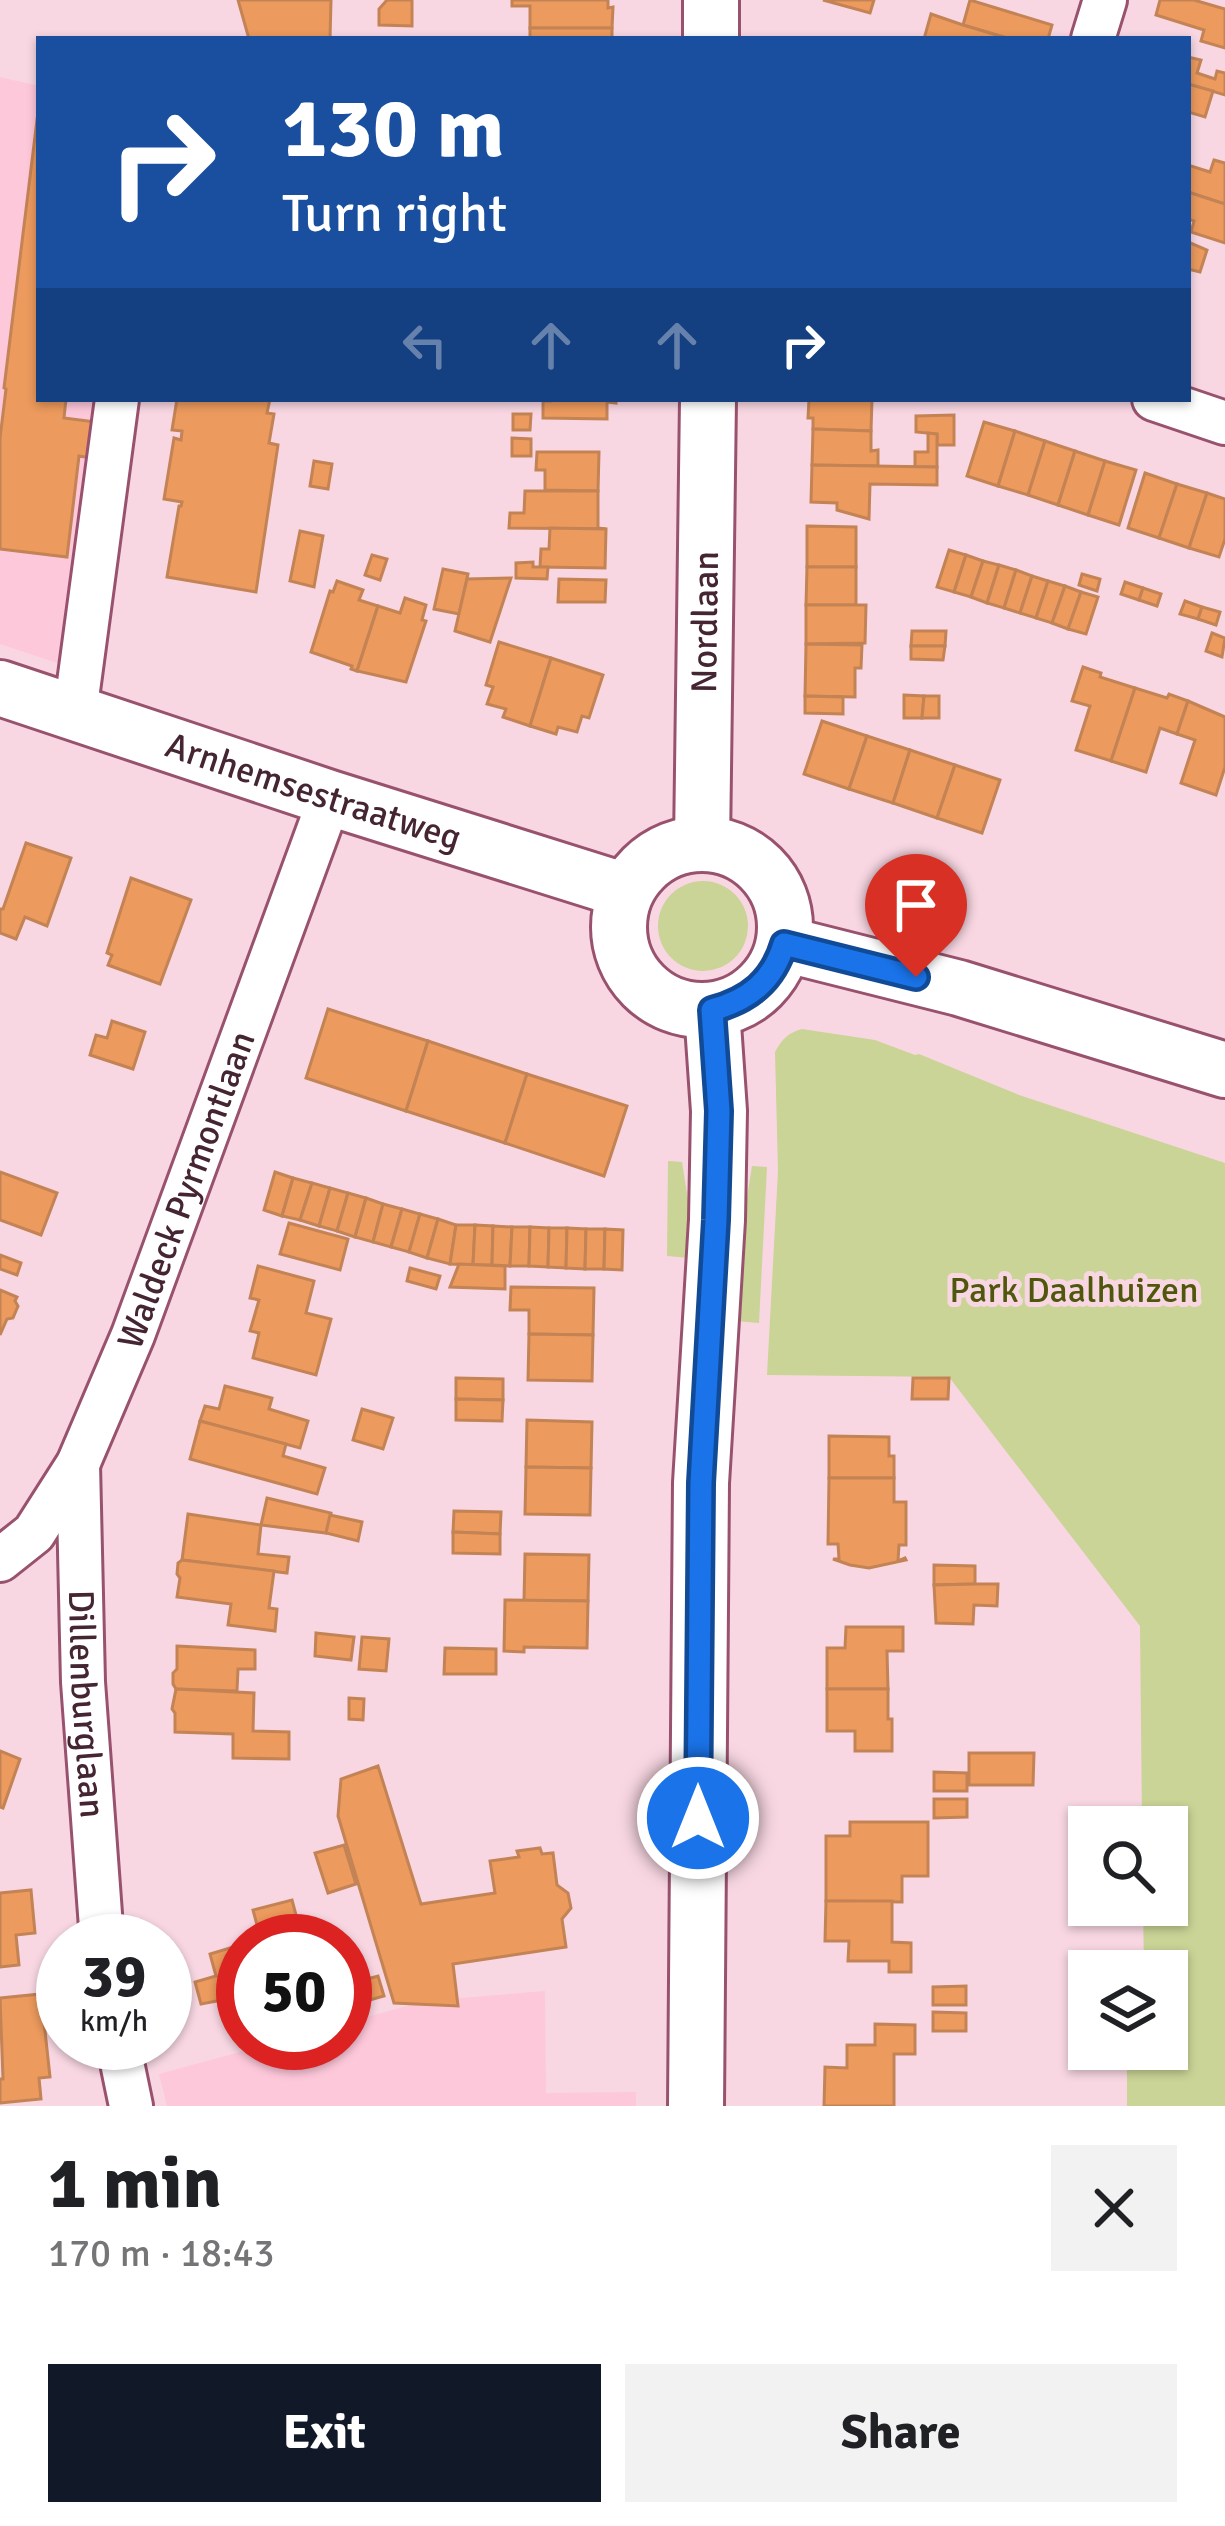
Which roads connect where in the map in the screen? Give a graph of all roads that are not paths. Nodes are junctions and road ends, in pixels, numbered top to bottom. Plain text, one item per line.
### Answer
1 (711, 0) edge
2 (1105, 0) edge
3 (711, 36) edge
4 (1094, 36) edge
5 (117, 402) edge
6 (708, 402) edge
7 (1163, 402) edge
8 (1225, 423) edge
9 (0, 688) edge
10 (74, 713) junction
11 (330, 798) junction
12 (702, 844) junction
13 (626, 891) junction
14 (784, 944) junction
15 (712, 1010) junction
16 (1225, 1070) edge
17 (78, 1464) junction
18 (0, 1560) edge
19 (100, 1914) edge
20 (124, 2070) edge
21 (131, 2106) edge
22 (697, 2106) edge

1 - 3 main road
2 - 4 street
5 - 10 street
6 - 12 main road, Nordlaan
7 - 8 street
9 - 10 main road, Arnhemsestraatweg
10 - 11 main road, Arnhemsestraatweg
11 - 13 main road, Arnhemsestraatweg
11 - 17 street, Waldeck Pyrmontlaan
12 - 13 main road
12 - 14 main road
13 - 15 main road
14 - 15 main road
14 - 16 main road
15 - 22 main road
17 - 18 street, Waldeck Pyrmontlaan
17 - 19 street, Dillenburglaan
20 - 21 street

